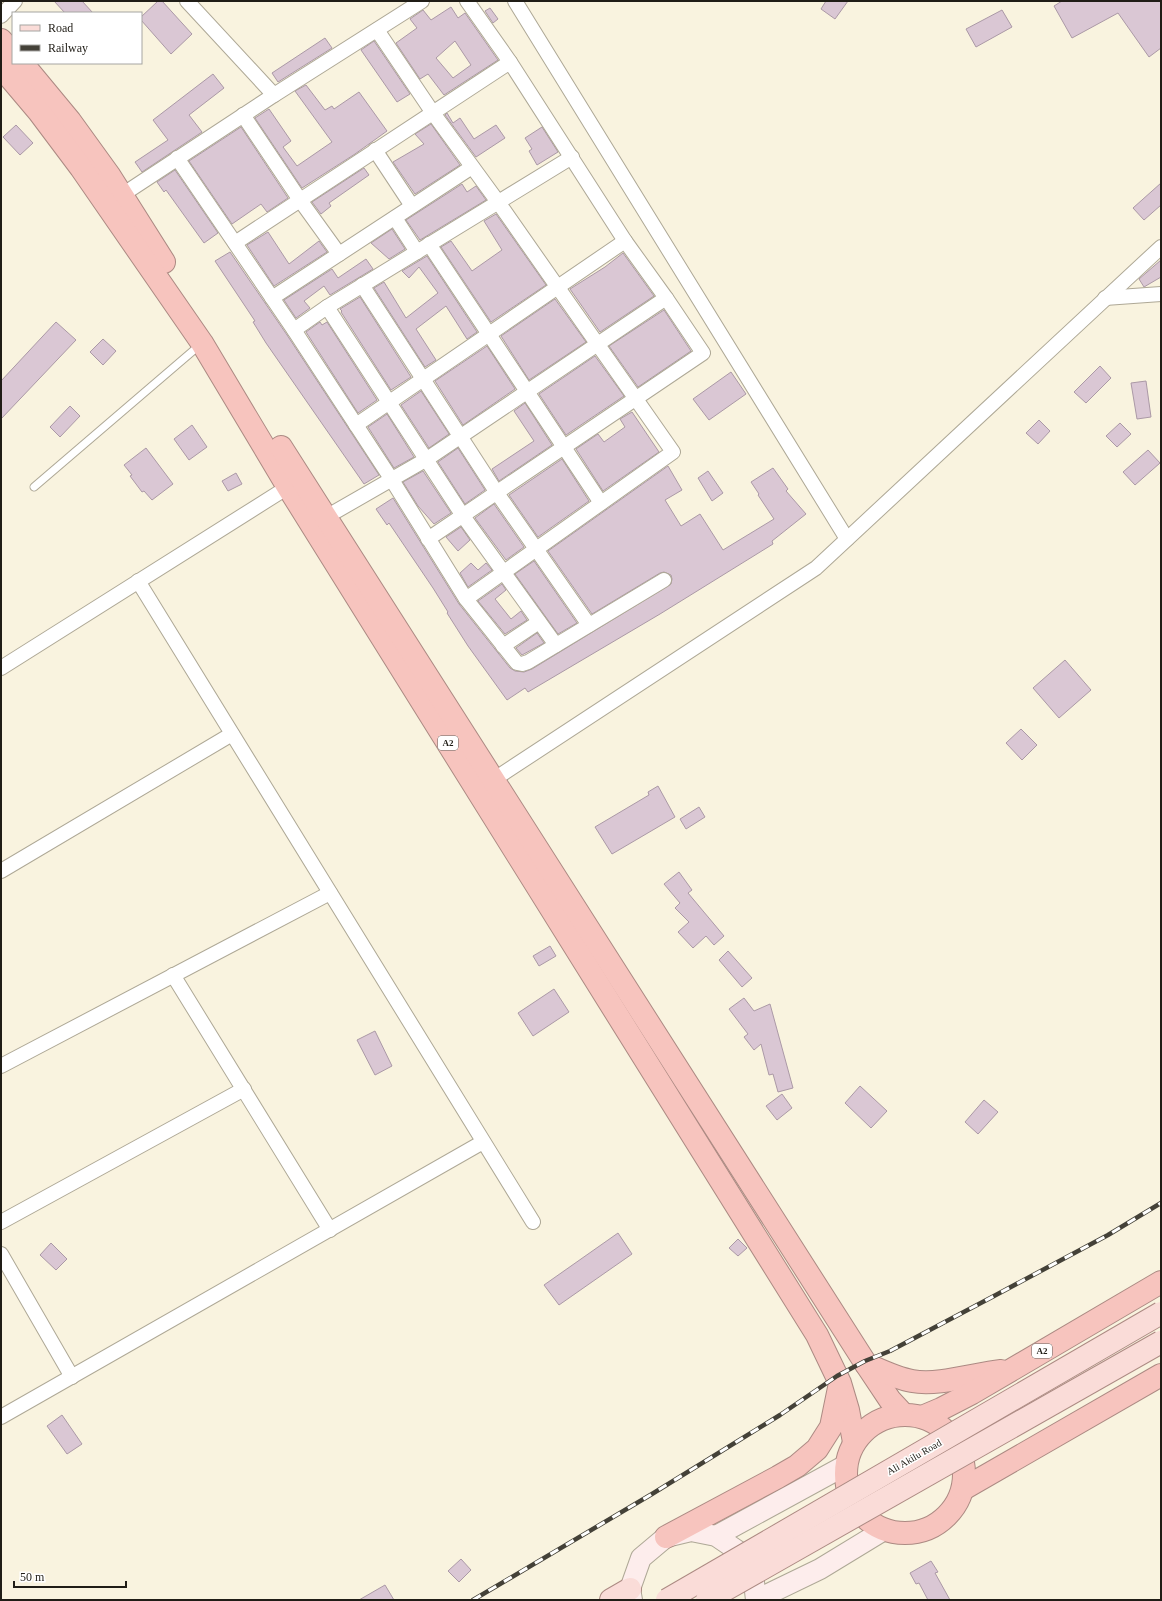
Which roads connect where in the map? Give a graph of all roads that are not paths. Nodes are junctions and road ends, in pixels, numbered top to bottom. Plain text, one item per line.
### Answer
1 (15, 1) edge
2 (186, 1) edge
3 (422, 1) edge
4 (467, 1) edge
5 (515, 1) edge
6 (1, 16) edge
7 (377, 30) junction
8 (1, 40) edge
9 (510, 62) junction
10 (11, 65) edge
11 (274, 95) junction
12 (432, 113) junction
13 (243, 115) junction
14 (375, 150) junction
15 (572, 157) junction
16 (177, 158) junction
17 (472, 167) junction
18 (122, 196) junction
19 (300, 200) junction
20 (498, 202) junction
21 (412, 206) junction
22 (395, 218) junction
23 (625, 241) junction
24 (235, 243) junction
25 (429, 244) junction
26 (1161, 247) edge
27 (417, 252) junction
28 (339, 254) junction
29 (362, 286) junction
30 (558, 286) junction
31 (1161, 294) edge
32 (272, 298) junction
33 (666, 298) junction
34 (1105, 298) junction
35 (327, 307) junction
36 (294, 330) junction
37 (488, 335) junction
38 (202, 343) junction
39 (597, 345) junction
40 (424, 378) junction
41 (527, 392) junction
42 (637, 400) junction
43 (389, 402) junction
44 (356, 424) junction
45 (460, 437) junction
46 (564, 448) junction
47 (427, 459) junction
48 (392, 480) junction
49 (34, 487) dead end
50 (288, 487) junction
51 (497, 493) junction
52 (600, 503) junction
53 (463, 516) junction
54 (326, 517) junction
55 (428, 539) junction
56 (847, 539) junction
57 (536, 549) junction
58 (504, 572) junction
59 (664, 580) dead end
60 (138, 581) junction
61 (466, 599) junction
62 (539, 622) junction
63 (589, 625) junction
64 (556, 645) junction
65 (503, 646) junction
66 (1, 668) edge
67 (232, 734) junction
68 (493, 780) junction
69 (1, 871) edge
70 (330, 893) junction
71 (173, 975) junction
72 (1, 1066) edge
73 (244, 1090) junction
74 (483, 1142) junction
75 (1, 1222) edge
76 (533, 1222) dead end
77 (330, 1230) junction
78 (1, 1254) edge
79 (1161, 1282) edge
80 (1161, 1313) edge
81 (1161, 1342) edge
82 (866, 1364) junction
83 (1012, 1369) junction
84 (1161, 1375) edge
85 (72, 1376) junction
86 (840, 1383) junction
87 (912, 1415) junction
88 (1, 1417) edge
89 (854, 1442) junction
90 (846, 1465) junction
91 (963, 1489) junction
92 (884, 1530) junction
93 (716, 1536) junction
94 (666, 1537) junction
95 (780, 1593) edge
96 (631, 1594) edge
97 (611, 1600) edge
98 (667, 1600) edge
99 (707, 1600) edge
100 (756, 1600) edge

1 - 6 street
2 - 11 street
3 - 7 street
4 - 9 street
5 - 56 street
7 - 11 street
7 - 12 street
8 - 10 highway, A2
9 - 12 street
9 - 15 street
10 - 18 highway, A2
10 - 38 highway, A2
11 - 13 street
12 - 14 street
12 - 17 street
13 - 16 street
13 - 19 street
14 - 19 street
14 - 21 street
15 - 20 street
15 - 23 street
16 - 18 street
16 - 24 street
17 - 20 street
17 - 21 street
18 - 54 highway, A2
19 - 24 street
19 - 28 street
20 - 25 street
20 - 30 street
21 - 22 street
22 - 27 street
22 - 28 street
23 - 30 street
23 - 33 street
24 - 32 street
25 - 27 street
25 - 37 street
26 - 34 street
27 - 29 street
28 - 32 street
29 - 35 street
29 - 40 street
30 - 37 street
30 - 39 street
31 - 34 street
32 - 36 street
33 - 39 street
33 - 42 street
34 - 56 street
35 - 36 street
35 - 43 street
36 - 44 street
37 - 40 street
37 - 41 street
38 - 49 lane
38 - 50 highway, A2
39 - 41 street
39 - 42 street
40 - 43 street
40 - 45 street
41 - 45 street
41 - 46 street
42 - 46 street
42 - 52 street
43 - 44 street
43 - 47 street
44 - 48 street
45 - 47 street
45 - 51 street
46 - 51 street
46 - 52 street
47 - 48 street
47 - 53 street
48 - 54 street
48 - 55 street
50 - 60 street
50 - 86 highway, A2
51 - 53 street
51 - 57 street
52 - 57 street
53 - 55 street
53 - 58 street
54 - 68 highway, A2
55 - 61 street
56 - 68 street
57 - 58 street
57 - 63 street
58 - 61 street
58 - 62 street
59 - 63 street
60 - 66 street
60 - 67 street
61 - 65 street
62 - 64 street
62 - 65 street
63 - 64 street
64 - 65 street
67 - 69 street
67 - 70 street
68 - 82 highway, A2
70 - 71 street
70 - 74 street
71 - 72 street
71 - 73 street
73 - 75 street
73 - 77 street
74 - 76 street
74 - 77 street
77 - 85 street
78 - 85 street
79 - 83 highway, A2
80 - 98 main road, Ali Akilu Road, bridge
81 - 99 main road, bridge
82 - 83 highway
82 - 87 highway, A2
83 - 87 highway, A2
84 - 91 highway
85 - 88 street
86 - 89 highway, A2
86 - 94 highway
87 - 89 highway, A2
87 - 91 highway, A2
89 - 90 highway, A2
90 - 92 highway, A2
90 - 93 main road
91 - 92 highway, A2
92 - 95 main road
93 - 94 main road
93 - 100 main road
94 - 96 main road
95 - 100 main road
96 - 97 main road

